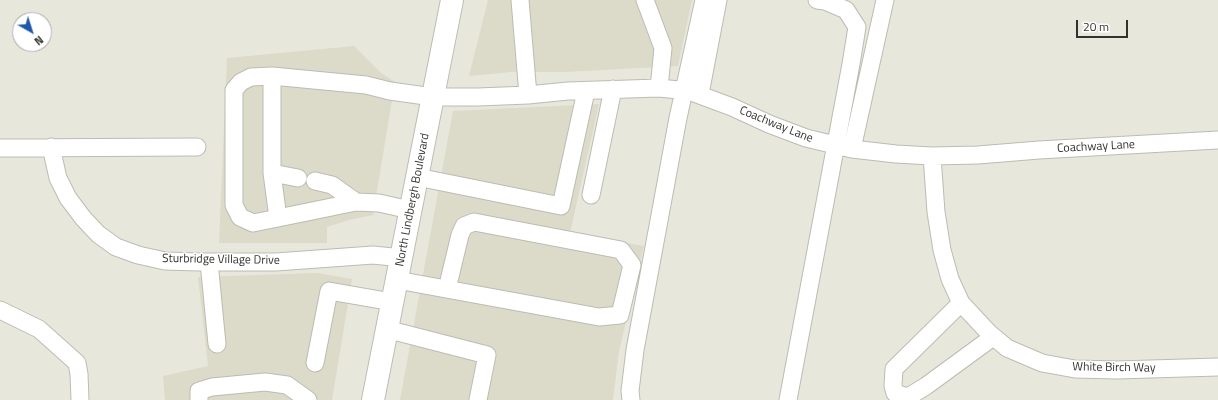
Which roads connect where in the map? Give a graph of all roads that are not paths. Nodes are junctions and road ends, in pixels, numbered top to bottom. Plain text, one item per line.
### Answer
1 (452, 0) edge
2 (520, 0) edge
3 (645, 0) edge
4 (704, 0) edge
5 (718, 0) edge
6 (817, 0) edge
7 (885, 0) edge
8 (272, 76) junction
9 (659, 88) junction
10 (613, 89) junction
11 (586, 91) junction
12 (692, 92) junction
13 (528, 95) junction
14 (433, 97) junction
15 (1218, 140) edge
16 (197, 146) dead end
17 (51, 147) junction
18 (844, 147) junction
19 (0, 148) edge
20 (932, 156) junction
21 (272, 173) junction
22 (417, 177) junction
23 (298, 178) dead end
24 (315, 181) dead end
25 (591, 195) dead end
26 (356, 202) junction
27 (410, 210) junction
28 (278, 218) junction
29 (402, 258) junction
30 (209, 262) junction
31 (397, 280) junction
32 (447, 289) junction
33 (392, 302) junction
34 (961, 303) junction
35 (0, 310) edge
36 (386, 329) junction
37 (993, 337) junction
38 (217, 344) dead end
39 (315, 363) dead end
40 (1218, 367) edge
41 (80, 400) edge
42 (199, 400) edge
43 (308, 400) edge
44 (373, 400) edge
45 (478, 400) edge
46 (631, 400) edge
47 (788, 400) edge

1 - 14 main road, North Lindbergh Boulevard
2 - 13 street
3 - 9 street
4 - 12 street
5 - 12 street
6 - 18 street
7 - 18 street
8 - 14 street, Coachway Lane
8 - 21 street
8 - 28 street, Coachway Lane
9 - 10 street, Coachway Lane
9 - 12 street, Coachway Lane
10 - 11 street, Coachway Lane
10 - 25 street
11 - 13 street, Coachway Lane
11 - 22 street
12 - 18 street, Coachway Lane
12 - 46 street
13 - 14 street, Coachway Lane
14 - 22 main road, North Lindbergh Boulevard
15 - 20 street, Coachway Lane
16 - 17 street
17 - 19 street
17 - 30 street, Sturbridge Village Drive
18 - 20 street, Coachway Lane
18 - 47 street
20 - 34 street, White Birch Way
21 - 23 street
21 - 28 street
22 - 27 main road, North Lindbergh Boulevard
24 - 26 street
26 - 27 street
26 - 28 street
27 - 29 main road, North Lindbergh Boulevard
29 - 30 street, Sturbridge Village Drive
29 - 31 main road, North Lindbergh Boulevard
30 - 38 street
31 - 32 street
31 - 33 main road, North Lindbergh Boulevard
32 - 32 street
33 - 36 main road, North Lindbergh Boulevard
33 - 39 street
34 - 37 street, White Birch Way
34 - 37 street
35 - 41 street
36 - 44 main road, North Lindbergh Boulevard
36 - 45 street
37 - 40 street, White Birch Way
42 - 43 street

